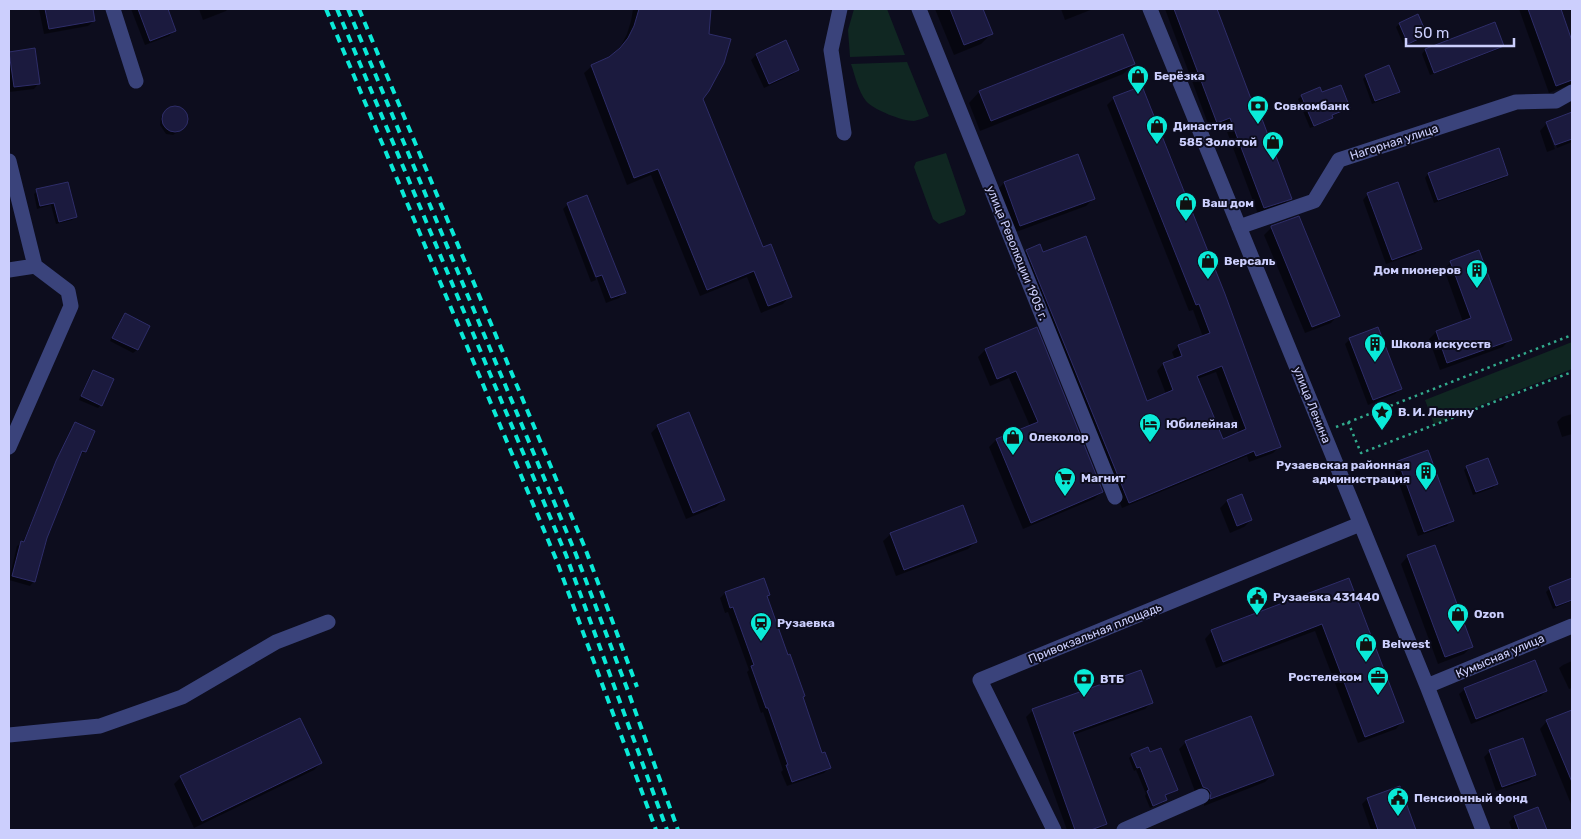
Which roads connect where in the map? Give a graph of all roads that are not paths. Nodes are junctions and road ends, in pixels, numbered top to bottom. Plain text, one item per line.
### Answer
1 (113, 9) edge
2 (840, 9) edge
3 (919, 9) edge
4 (1150, 9) edge
5 (136, 81) dead end
6 (1572, 92) edge
7 (844, 133) dead end
8 (9, 161) edge
9 (1238, 227) junction
10 (35, 266) junction
11 (9, 270) edge
12 (9, 447) edge
13 (1115, 497) dead end
14 (1360, 524) junction
15 (328, 622) dead end
16 (1572, 626) edge
17 (1427, 686) junction
18 (9, 735) edge
19 (1202, 796) dead end
20 (1053, 828) edge
21 (1124, 830) edge
22 (1483, 830) edge

1 - 5 street
2 - 7 street
3 - 13 street, улица Революции 1905 г.
4 - 9 street, улица Ленина
6 - 9 street, Нагорная улица
8 - 10 street
9 - 14 street, улица Ленина
10 - 11 street
10 - 12 street
14 - 17 street, улица Ленина
14 - 20 street, Привокзальная площадь
15 - 18 street
16 - 17 street, Кумысная улица
17 - 22 street, улица Ленина
19 - 21 street

